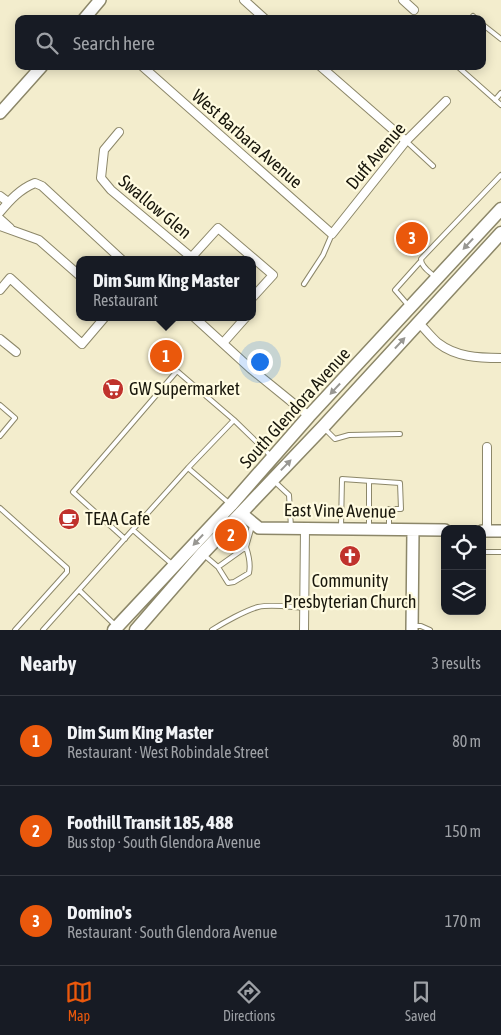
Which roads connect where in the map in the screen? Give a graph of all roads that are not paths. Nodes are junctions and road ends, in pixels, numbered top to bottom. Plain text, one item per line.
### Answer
1 (100, 0) edge
2 (244, 0) edge
3 (403, 0) edge
4 (414, 10) dead end
5 (88, 15) edge
6 (261, 15) edge
7 (486, 27) edge
8 (501, 39) edge
9 (38, 70) edge
10 (147, 70) edge
11 (325, 70) edge
12 (461, 70) edge
13 (501, 93) edge
14 (495, 100) junction
15 (446, 101) dead end
16 (501, 105) edge
17 (0, 112) edge
18 (119, 132) dead end
19 (406, 141) junction
20 (433, 166) dead end
21 (501, 175) edge
22 (0, 196) edge
23 (8, 202) junction
24 (501, 208) edge
25 (0, 212) edge
26 (0, 219) edge
27 (0, 226) edge
28 (13, 231) junction
29 (501, 233) edge
30 (332, 234) junction
31 (115, 256) edge
32 (188, 256) edge
33 (192, 256) edge
34 (251, 256) edge
35 (256, 260) edge
36 (420, 262) junction
37 (76, 272) edge
38 (437, 278) junction
39 (304, 284) dead end
40 (0, 290) edge
41 (256, 294) edge
42 (410, 307) junction
43 (102, 321) edge
44 (198, 321) edge
45 (242, 321) edge
46 (419, 323) junction
47 (0, 339) edge
48 (223, 343) junction
49 (16, 352) dead end
50 (368, 353) junction
51 (501, 358) edge
52 (381, 363) junction
53 (0, 405) edge
54 (309, 416) junction
55 (234, 420) junction
56 (323, 427) junction
57 (400, 434) dead end
58 (0, 436) edge
59 (487, 447) dead end
60 (273, 457) junction
61 (188, 468) junction
62 (272, 480) junction
63 (369, 481) junction
64 (0, 508) edge
65 (236, 509) junction
66 (252, 523) junction
67 (485, 525) edge
68 (290, 528) junction
69 (305, 528) junction
70 (341, 529) junction
71 (369, 529) junction
72 (133, 530) junction
73 (389, 530) junction
74 (413, 530) junction
75 (441, 530) edge
76 (486, 531) edge
77 (501, 531) edge
78 (125, 539) junction
79 (246, 547) junction
80 (486, 552) edge
81 (501, 552) edge
82 (202, 554) junction
83 (174, 566) junction
84 (218, 567) junction
85 (79, 590) junction
86 (304, 608) junction
87 (116, 628) edge
88 (412, 628) edge
89 (15, 630) edge
90 (43, 630) edge
91 (136, 630) edge
92 (212, 630) edge
93 (304, 630) edge
94 (430, 630) edge

1 - 5 street
2 - 6 street
3 - 4 street
7 - 8 lane
9 - 17 street
10 - 30 street, West Barbara Avenue
11 - 19 street
12 - 14 lane
13 - 14 lane
14 - 16 lane
15 - 19 street, Duff Avenue
18 - 32 street, Swallow Glen
19 - 20 lane
19 - 30 street, Duff Avenue
21 - 36 lane
22 - 23 street
23 - 25 street
23 - 31 street
24 -> 38 main road, South Glendora Avenue
26 - 28 street
27 - 28 street
28 - 37 street
29 - 46 main road, South Glendora Avenue
30 - 39 lane
33 - 34 street
35 - 41 street
36 - 38 lane
36 - 42 lane
38 - 42 main road, South Glendora Avenue
40 - 43 street
42 - 50 main road, South Glendora Avenue
44 - 48 street
45 - 48 street
46 - 51 street
52 -> 46 main road, South Glendora Avenue
47 - 49 street
48 - 54 street
50 - 52 main road
50 -> 54 main road, South Glendora Avenue
52 - 56 main road, South Glendora Avenue
53 - 58 lane
54 - 60 main road, South Glendora Avenue
55 - 60 lane
55 - 61 lane
55 - 78 lane
56 - 57 lane
62 -> 56 main road, South Glendora Avenue
59 - 67 street
60 - 65 main road, South Glendora Avenue
61 - 65 lane
61 - 72 lane
62 - 65 main road, South Glendora Avenue
62 - 68 lane
63 - 70 lane
63 - 71 lane
63 - 73 lane
64 - 89 lane
65 - 66 street, East Vine Avenue
65 - 82 main road, South Glendora Avenue
65 -> 83 main road, South Glendora Avenue
66 - 68 street, East Vine Avenue
66 - 79 lane
68 - 69 street, East Vine Avenue
69 - 70 street, East Vine Avenue
69 - 86 street
70 - 71 street, East Vine Avenue
71 - 73 street, East Vine Avenue
72 - 78 lane
72 - 83 lane
73 - 74 street, East Vine Avenue
74 - 75 street, East Vine Avenue
74 - 88 street
76 - 77 street
78 - 85 lane
79 - 84 lane
79 - 84 lane
80 - 81 lane
82 - 84 lane
82 - 91 main road, South Glendora Avenue
83 - 87 main road, South Glendora Avenue
85 - 87 lane
85 - 90 lane
86 - 92 lane
86 - 93 street
88 - 94 lane

